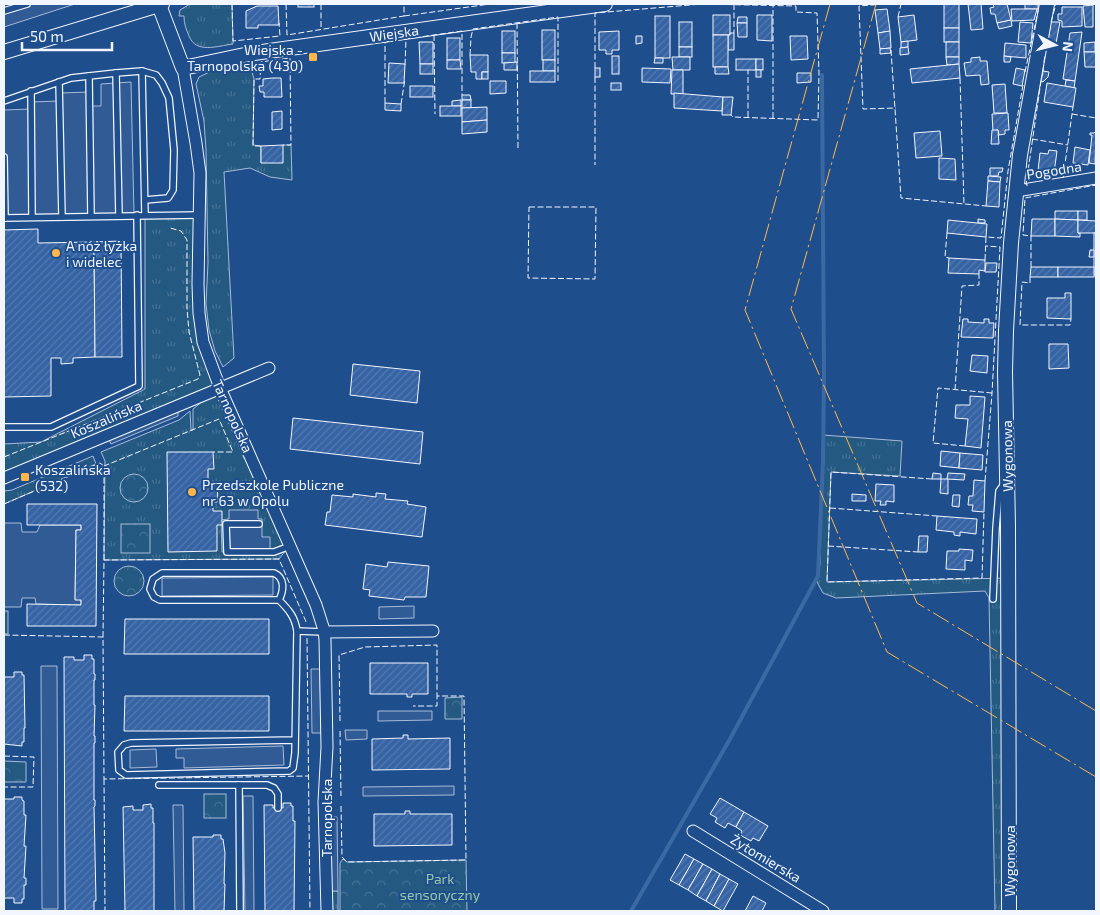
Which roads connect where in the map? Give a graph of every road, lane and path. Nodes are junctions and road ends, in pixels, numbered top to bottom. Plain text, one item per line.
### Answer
1 (27, 4) edge
2 (160, 4) edge
3 (605, 4) edge
4 (1047, 4) edge
5 (4, 11) edge
6 (4, 52) edge
7 (183, 68) junction
8 (142, 71) junction
9 (116, 73) junction
10 (89, 76) junction
11 (59, 82) junction
12 (31, 91) junction
13 (4, 101) edge
14 (4, 157) edge
15 (1096, 178) edge
16 (1016, 191) junction
17 (145, 200) junction
18 (199, 215) junction
19 (91, 216) junction
20 (119, 216) junction
21 (136, 216) junction
22 (145, 216) junction
23 (62, 217) junction
24 (4, 218) edge
25 (32, 218) junction
26 (269, 368) dead end
27 (220, 388) junction
28 (4, 427) edge
29 (4, 478) edge
30 (1007, 481) junction
31 (259, 524) dead end
32 (290, 545) junction
33 (993, 599) dead end
34 (279, 600) junction
35 (297, 630) junction
36 (433, 631) dead end
37 (324, 632) junction
38 (295, 740) junction
39 (159, 785) dead end
40 (239, 785) junction
41 (278, 808) dead end
42 (693, 831) dead end
43 (240, 911) edge
44 (327, 911) edge
45 (823, 911) edge
46 (1009, 911) edge

1 - 5 lane
2 - 6 street
2 - 7 street, Tarnopolska
3 - 7 street, Wiejska
4 - 16 street, Wygonowa
7 - 18 street, Tarnopolska
8 - 9 lane
8 - 17 lane
8 - 17 lane
9 - 10 lane
9 - 20 lane
10 - 11 lane
10 - 19 lane
11 - 12 lane
11 - 23 lane
12 - 13 lane
12 - 25 lane
14 - 24 lane
15 - 16 street, Pogodna
16 - 30 street, Wygonowa
17 - 22 lane
18 - 22 lane
18 - 27 street, Tarnopolska
19 - 20 lane
19 - 23 lane
20 - 21 lane
21 - 22 lane
21 - 28 lane
23 - 25 lane
24 - 25 lane
26 - 27 street, Koszalińska
27 - 29 street, Koszalińska
27 - 32 street, Tarnopolska
30 - 33 lane
30 - 46 street, Wygonowa
31 - 32 lane
32 - 37 street, Tarnopolska
34 - 34 lane
34 - 35 lane
35 - 37 lane
35 - 38 lane
36 - 37 street
37 - 44 street, Tarnopolska
38 - 38 lane
39 - 40 lane
40 - 41 lane
40 - 43 lane
42 - 45 street, Żytomierska

